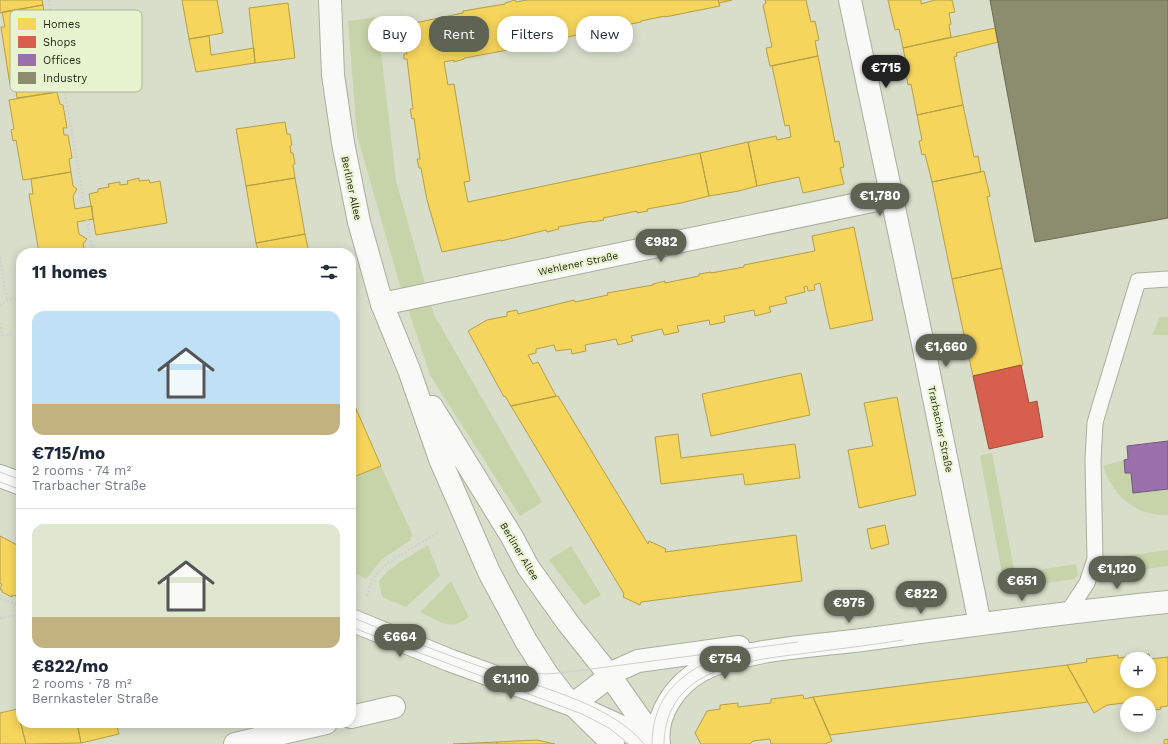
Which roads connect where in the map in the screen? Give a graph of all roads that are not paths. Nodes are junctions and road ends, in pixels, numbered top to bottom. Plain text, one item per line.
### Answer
1 (330, 0) edge
2 (850, 0) edge
3 (891, 197) junction
4 (1168, 279) edge
5 (382, 304) junction
6 (409, 370) junction
7 (0, 476) edge
8 (16, 482) edge
9 (1168, 602) edge
10 (1067, 613) junction
11 (356, 622) edge
12 (980, 624) junction
13 (806, 646) junction
14 (610, 676) junction
15 (572, 704) junction
16 (394, 707) dead end
17 (356, 716) edge
18 (304, 728) edge
19 (235, 744) edge
20 (613, 744) edge
21 (647, 744) edge
22 (658, 744) edge

1 - 5 street, Berliner Allee
2 - 3 street, Trarbacher Straße
3 - 5 street, Wehlener Straße
3 - 12 street, Trarbacher Straße
4 - 10 lane
5 - 6 street, Berliner Allee
6 - 14 street, Berliner Allee
6 - 15 street, Berliner Allee
7 - 8 street
9 - 10 street
10 - 12 street
11 - 15 street
12 - 13 street
13 - 14 street
13 - 22 street
14 - 15 street
14 - 22 street, Berliner Allee
15 - 20 street, Berliner Allee
15 - 21 street
16 - 17 street
18 - 19 street

